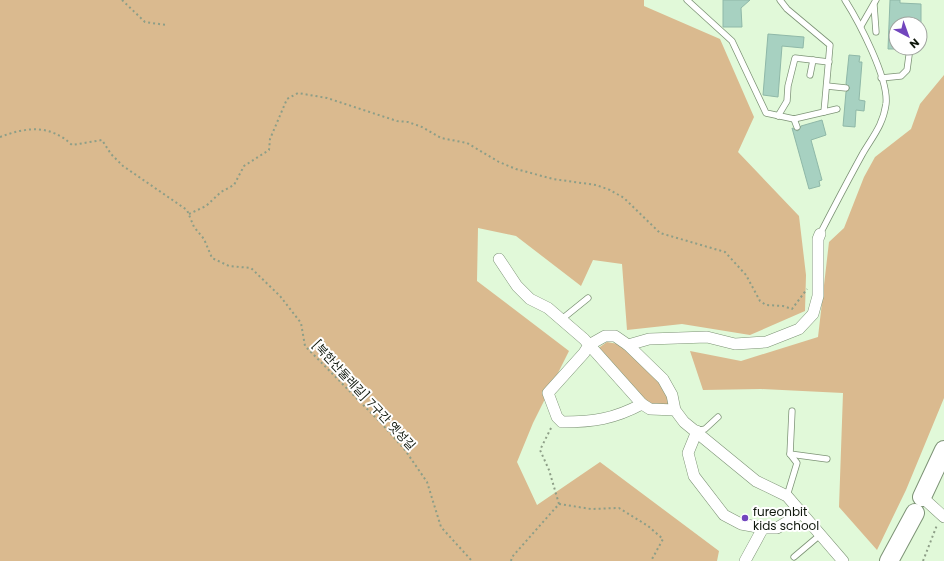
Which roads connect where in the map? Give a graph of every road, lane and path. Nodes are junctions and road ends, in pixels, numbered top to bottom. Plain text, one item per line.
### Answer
1 (122, 0) edge
2 (688, 0) edge
3 (780, 0) edge
4 (845, 0) edge
5 (875, 2) edge
6 (166, 25) dead end
7 (861, 26) junction
8 (876, 32) dead end
9 (909, 56) edge
10 (813, 60) junction
11 (829, 62) junction
12 (810, 75) dead end
13 (881, 78) junction
14 (827, 86) junction
15 (846, 88) dead end
16 (837, 109) dead end
17 (824, 112) junction
18 (778, 116) junction
19 (794, 118) junction
20 (797, 127) dead end
21 (0, 137) edge
22 (189, 214) junction
23 (820, 234) joint
24 (499, 259) dead end
25 (818, 271) junction
26 (588, 298) dead end
27 (562, 319) junction
28 (589, 345) junction
29 (628, 345) junction
30 (642, 404) junction
31 (675, 410) junction
32 (792, 411) dead end
33 (718, 417) dead end
34 (559, 420) junction
35 (697, 432) junction
36 (944, 450) edge
37 (790, 454) junction
38 (827, 459) dead end
39 (787, 496) junction
40 (559, 504) junction
41 (918, 505) junction
42 (802, 514) junction
43 (942, 519) edge
44 (763, 528) junction
45 (820, 535) junction
46 (794, 557) dead end
47 (472, 561) edge
48 (511, 561) edge
49 (651, 561) edge
50 (745, 561) edge
51 (843, 561) edge
52 (889, 561) edge
53 (923, 561) edge

1 - 6 path
2 - 18 lane
3 - 11 lane
4 - 7 lane
5 - 7 lane
5 - 8 lane
7 - 13 lane
9 - 13 lane
10 - 11 lane
10 - 12 lane
10 - 18 lane
11 - 14 lane
13 - 23 lane
14 - 15 lane
14 - 17 lane
16 - 17 lane
17 - 19 lane
18 - 19 lane
19 - 20 lane
21 - 22 path, [북한산둘레길] 7구간 옛성길
22 - 25 path
22 - 47 path, [북한산둘레길] 7구간 옛성길
23 - 25 street
24 - 27 street
25 - 29 street
26 - 27 lane
27 - 28 street
28 - 29 street
28 - 30 street
28 - 34 street
29 - 31 street
30 - 31 street
30 - 34 street
31 - 35 street
32 - 37 lane
33 - 35 lane
34 - 40 path
35 - 39 street
35 - 44 street
36 - 41 main road
37 - 38 lane
37 - 39 lane
39 - 42 street
40 - 48 path
40 - 49 path
41 - 43 street
41 - 52 main road
42 - 44 street
42 - 45 street
43 - 53 path
44 - 50 street
45 - 46 lane
45 - 51 street

